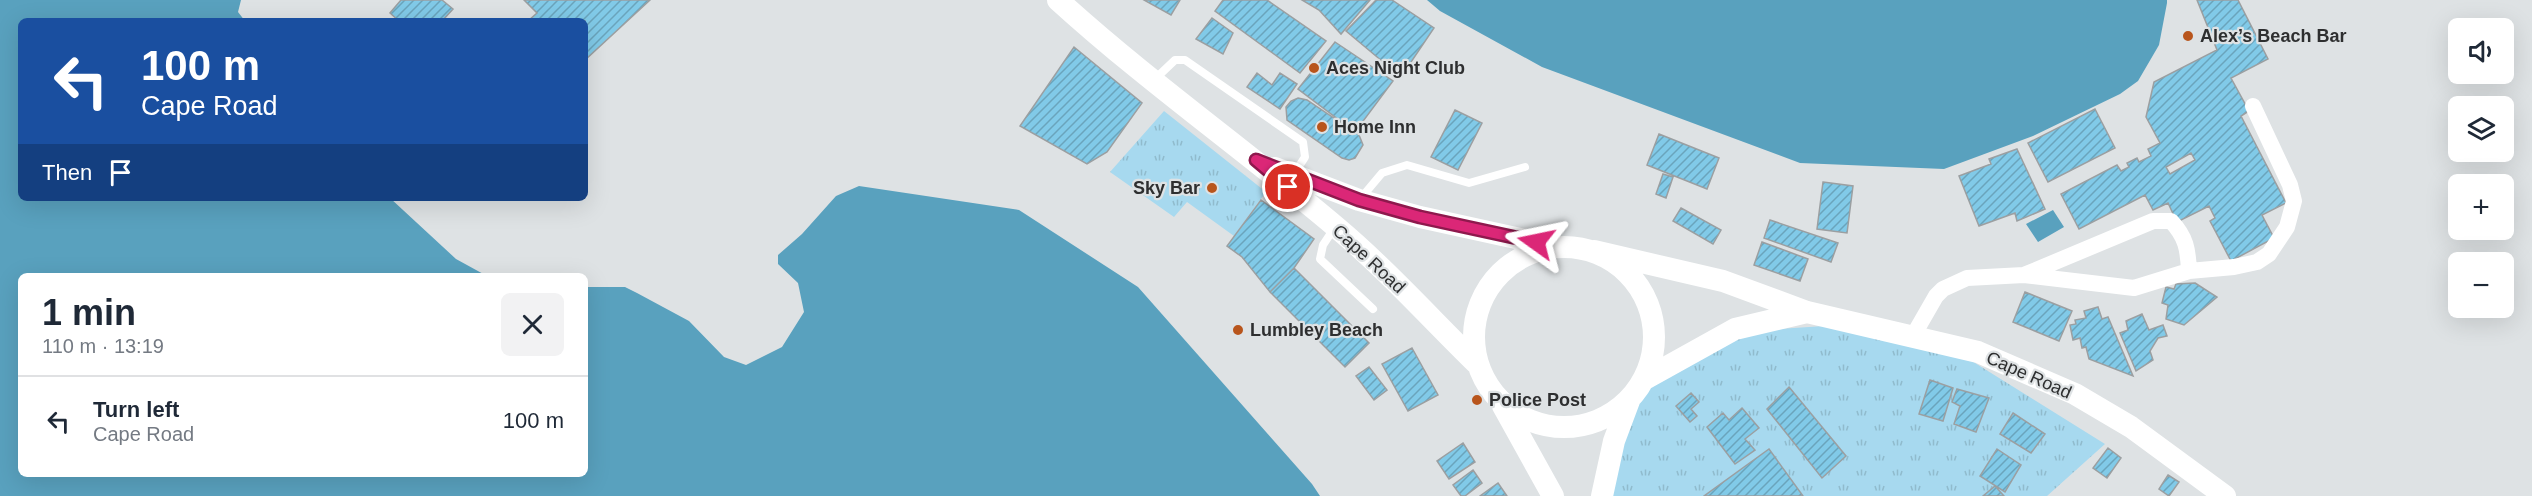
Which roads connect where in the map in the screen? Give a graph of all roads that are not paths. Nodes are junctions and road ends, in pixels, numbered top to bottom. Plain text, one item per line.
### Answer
1 (1058, 0) edge
2 (1153, 82) junction
3 (2253, 106) dead end
4 (1256, 160) junction
5 (1525, 167) dead end
6 (1293, 175) junction
7 (1359, 200) junction
8 (1341, 231) junction
9 (1559, 247) junction
10 (1594, 251) junction
11 (2189, 271) junction
12 (2024, 275) junction
13 (1373, 309) dead end
14 (1807, 312) junction
15 (1913, 336) junction
16 (1476, 363) junction
17 (1645, 379) junction
18 (1629, 401) junction
19 (1500, 402) junction
20 (1552, 496) edge
21 (1602, 496) edge
22 (2225, 496) edge

1 - 2 main road, Cape Road
2 - 4 main road, Cape Road
2 - 6 lane
3 - 11 street
4 - 6 main road, Cape Road
4 - 8 main road, Cape Road
5 - 7 lane
6 - 7 main road, Cape Road
7 - 8 main road
7 - 9 main road, Cape Road
8 - 13 lane
8 - 16 main road, Cape Road
9 - 10 main road
9 - 16 main road
10 - 14 main road, Cape Road
10 - 17 main road
11 - 12 street
11 - 12 street
12 - 15 street
14 - 15 main road, Cape Road
14 - 17 main road
15 - 22 main road, Cape Road
16 - 19 main road
17 - 18 main road
18 - 19 main road
18 - 21 main road
19 - 20 main road

